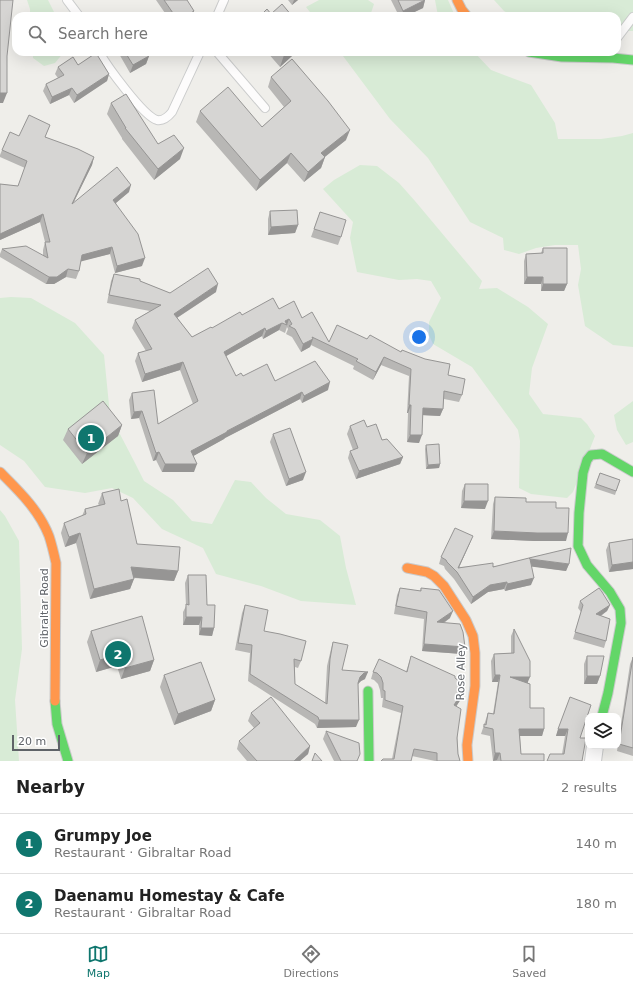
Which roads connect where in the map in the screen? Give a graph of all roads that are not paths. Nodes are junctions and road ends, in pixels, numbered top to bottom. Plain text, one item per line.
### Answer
1 (67, 0) edge
2 (76, 0) edge
3 (224, 0) edge
4 (457, 0) edge
5 (76, 12) edge
6 (78, 12) edge
7 (219, 12) edge
8 (464, 12) edge
9 (633, 17) edge
10 (621, 33) edge
11 (101, 56) edge
12 (198, 56) edge
13 (220, 56) edge
14 (555, 56) edge
15 (584, 56) edge
16 (611, 56) edge
17 (633, 60) edge
18 (265, 108) dead end
19 (0, 472) edge
20 (633, 472) edge
21 (407, 568) dead end
22 (368, 691) dead end
23 (603, 713) edge
24 (595, 749) edge
25 (68, 761) edge
26 (369, 761) edge
27 (468, 761) edge
28 (593, 761) edge

1 - 5 lane
2 - 6 lane
3 - 7 lane
4 - 8 street
9 - 10 lane
11 - 12 lane
13 - 18 lane
14 - 15 street
16 - 17 street
19 - 25 street, Gibraltar Road
20 - 23 street
21 - 27 street, Rose Alley
22 - 26 street
24 - 28 street

